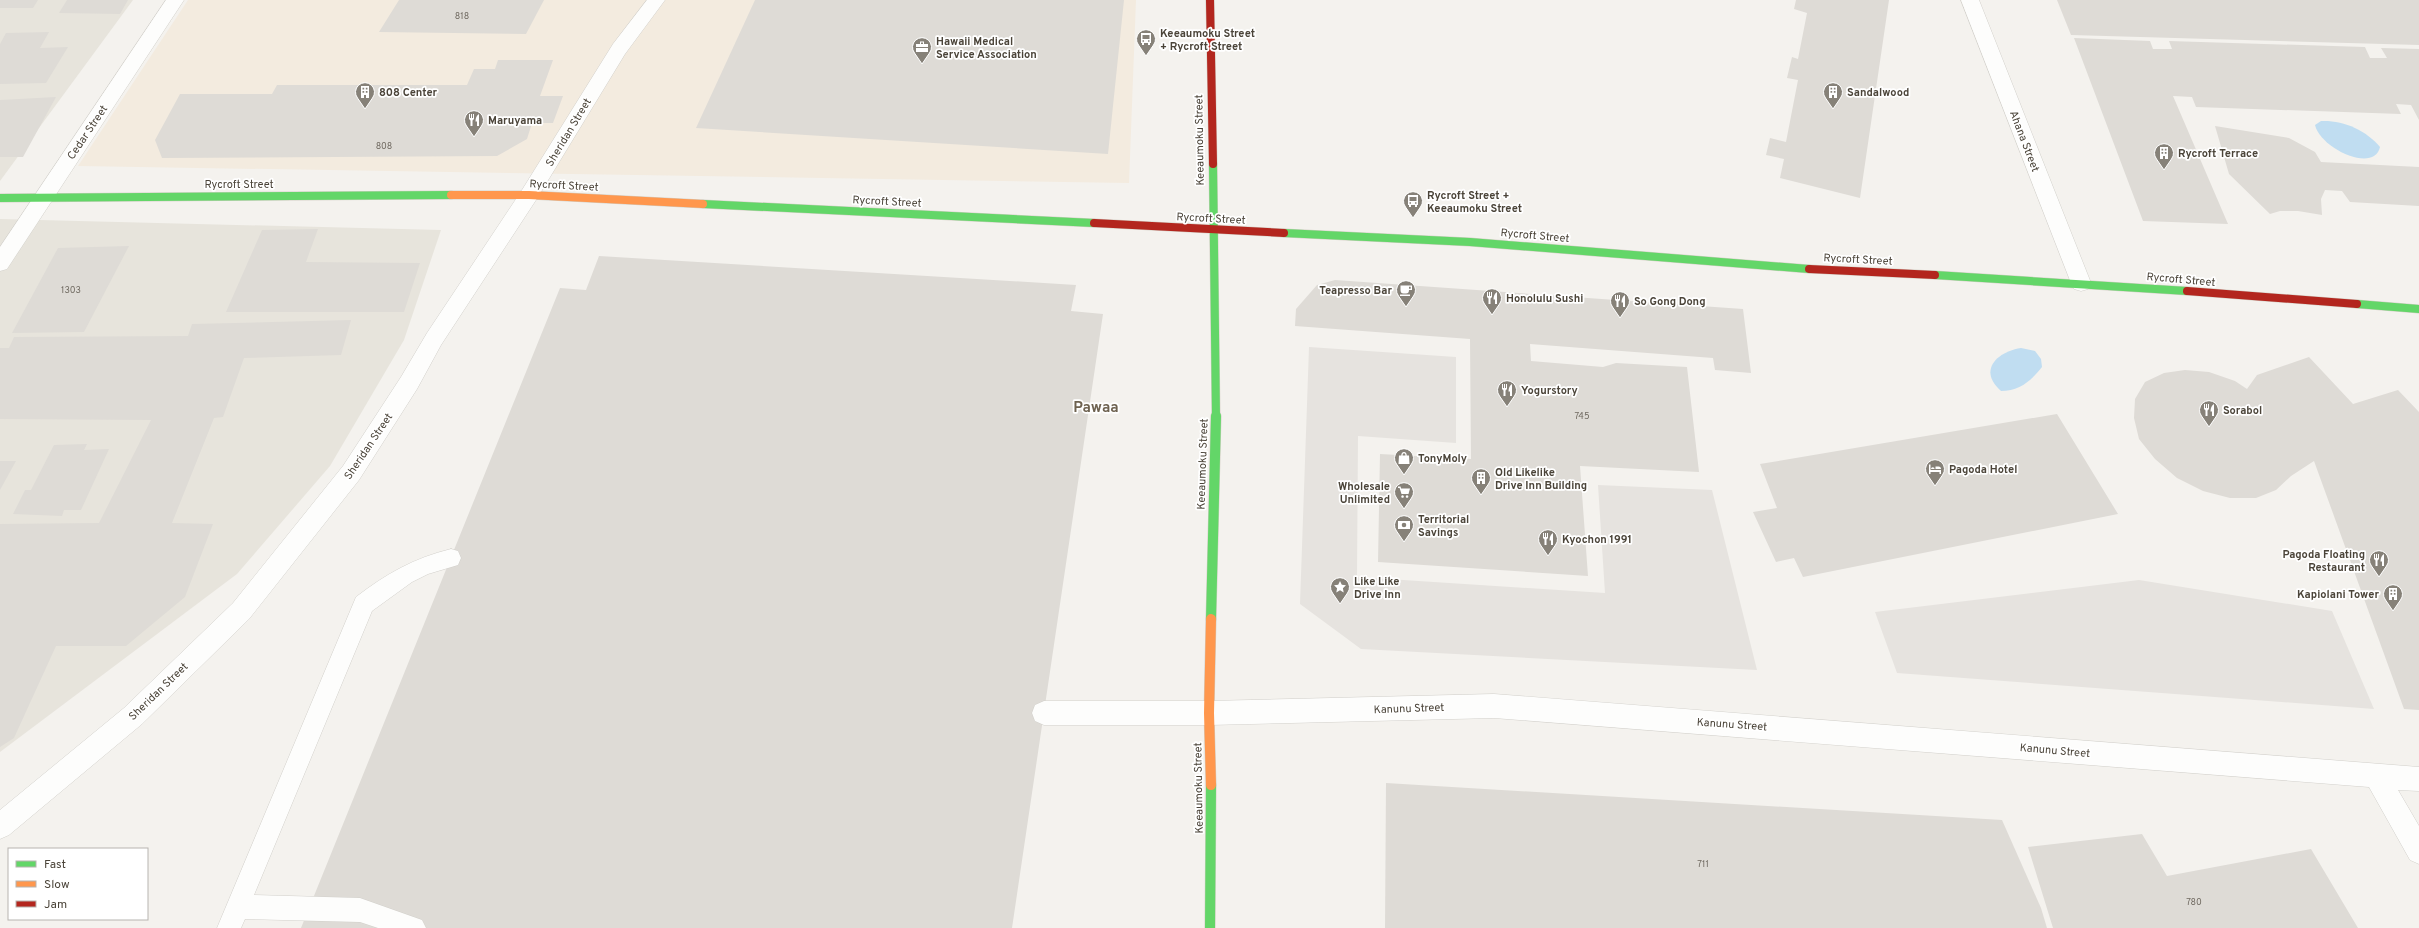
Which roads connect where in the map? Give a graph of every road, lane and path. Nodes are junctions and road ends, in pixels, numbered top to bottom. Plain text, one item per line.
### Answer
1 (175, 0) edge
2 (656, 0) edge
3 (1210, 0) edge
4 (1970, 0) edge
5 (529, 195) junction
6 (0, 198) edge
7 (43, 198) junction
8 (1213, 230) junction
9 (0, 263) edge
10 (2081, 283) junction
11 (2419, 309) edge
12 (451, 558) dead end
13 (1044, 713) dead end
14 (1208, 713) junction
15 (2376, 776) junction
16 (2419, 779) edge
17 (0, 826) edge
18 (2419, 851) edge
19 (234, 918) edge
20 (414, 928) edge
21 (1210, 928) edge

1 - 7 street, Cedar Street
2 - 5 street, Sheridan Street
3 - 8 street, Keeaumoku Street
4 - 10 street, Ahana Street
5 - 7 street, Rycroft Street
5 - 8 street, Rycroft Street
5 - 17 street, Sheridan Street
6 - 7 street, Rycroft Street
7 - 9 street, Cedar Street
8 - 10 street, Rycroft Street
8 - 14 street, Keeaumoku Street
10 - 11 street, Rycroft Street
12 - 19 lane
13 - 14 street, Kanunu Street
14 - 15 street, Kanunu Street
14 - 21 street, Keeaumoku Street
15 - 16 street, Kanunu Street
15 - 18 street
19 - 20 lane

